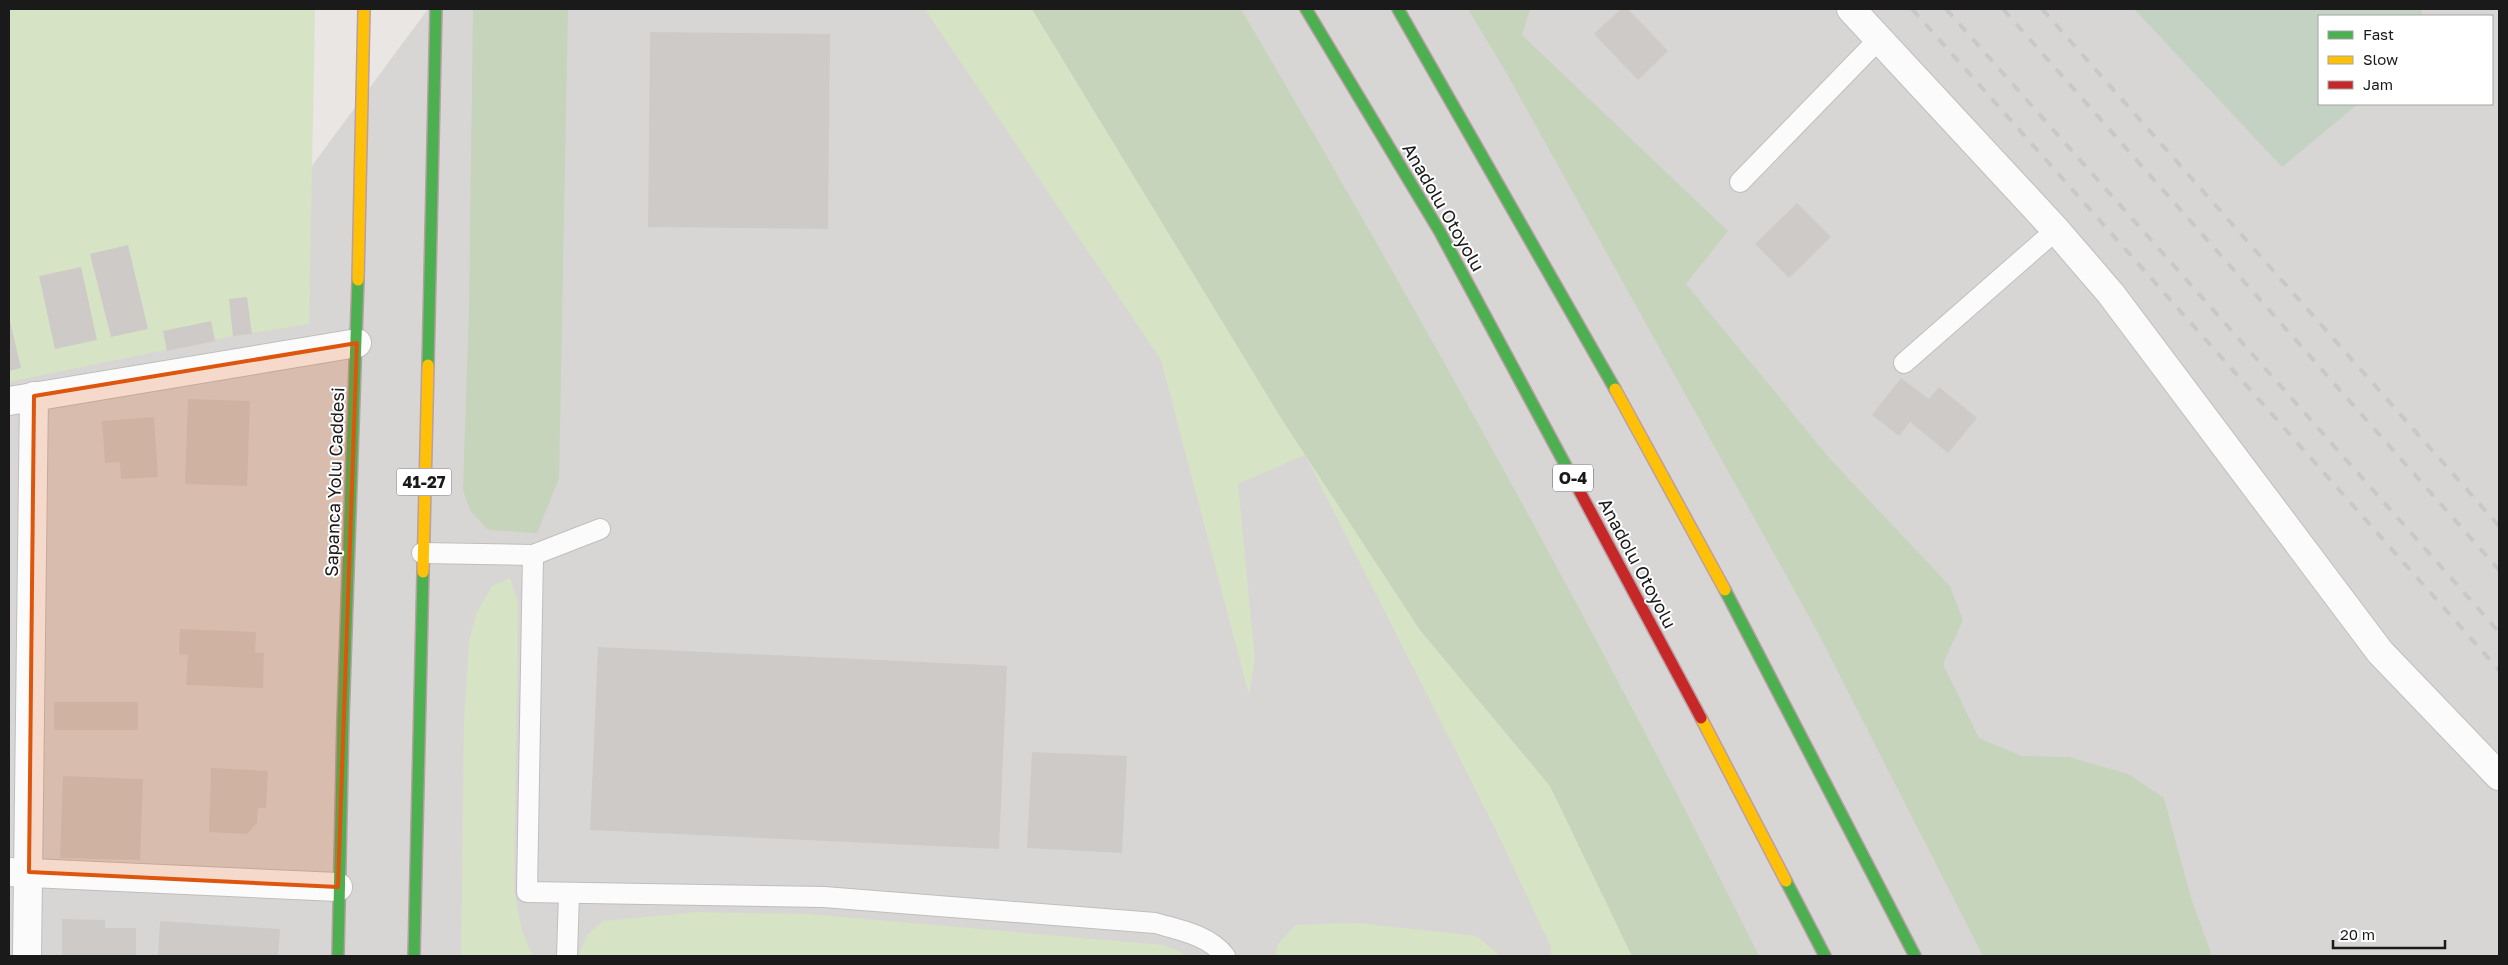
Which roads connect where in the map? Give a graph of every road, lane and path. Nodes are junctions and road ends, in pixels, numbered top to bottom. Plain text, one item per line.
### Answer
1 (364, 9) edge
2 (436, 9) edge
3 (1306, 9) edge
4 (1398, 9) edge
5 (1851, 9) edge
6 (1878, 40) junction
7 (1740, 182) dead end
8 (2056, 230) junction
9 (356, 343) junction
10 (1904, 363) dead end
11 (21, 398) edge
12 (600, 529) dead end
13 (422, 553) junction
14 (533, 555) junction
15 (2499, 776) edge
16 (19, 872) edge
17 (338, 888) junction
18 (569, 894) junction
19 (27, 956) edge
20 (338, 956) edge
21 (414, 956) edge
22 (567, 956) edge
23 (1225, 956) edge
24 (1826, 956) edge
25 (1915, 956) edge

1 - 9 highway, Sapanca Yolu Caddesi
2 - 13 highway, 41-27
3 - 24 highway, Anadolu Otoyolu / O-4
4 - 25 highway
5 - 6 street
6 - 7 lane
6 - 8 street
8 - 10 lane
8 - 15 street
9 - 11 street
9 - 17 highway, Sapanca Yolu Caddesi
11 - 16 street
12 - 14 lane
13 - 14 lane
13 - 21 highway, 41-27
14 - 18 lane
16 - 17 street
16 - 19 street
17 - 20 highway, Sapanca Yolu Caddesi
18 - 22 lane
18 - 23 lane

